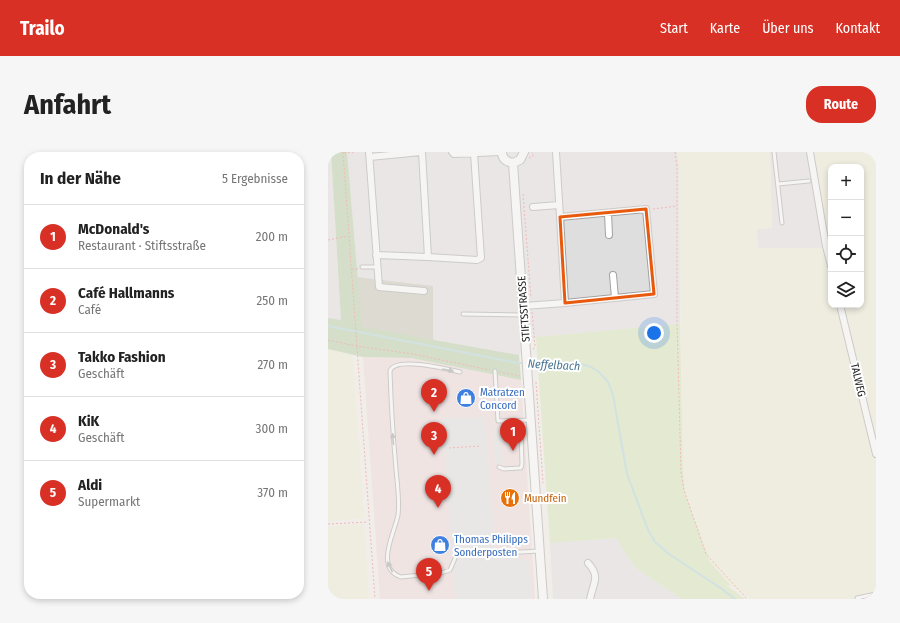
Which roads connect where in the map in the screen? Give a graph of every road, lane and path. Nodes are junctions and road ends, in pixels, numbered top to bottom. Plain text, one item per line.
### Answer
1 (343, 152) edge
2 (355, 152) edge
3 (421, 152) edge
4 (452, 152) edge
5 (501, 152) edge
6 (524, 152) edge
7 (556, 152) edge
8 (675, 152) edge
9 (774, 152) edge
10 (810, 152) edge
11 (398, 153) edge
12 (474, 153) junction
13 (370, 155) edge
14 (513, 163) junction
15 (809, 181) dead end
16 (778, 184) junction
17 (524, 204) dead end
18 (559, 205) junction
19 (677, 206) junction
20 (533, 207) dead end
21 (646, 209) junction
22 (608, 213) junction
23 (560, 217) junction
24 (782, 223) dead end
25 (609, 235) dead end
26 (348, 236) junction
27 (328, 240) edge
28 (828, 254) edge
29 (376, 255) junction
30 (428, 257) junction
31 (362, 267) joint
32 (377, 267) junction
33 (351, 269) junction
34 (613, 275) dead end
35 (424, 291) dead end
36 (614, 298) junction
37 (565, 303) junction
38 (527, 305) junction
39 (841, 308) edge
40 (463, 314) dead end
41 (524, 315) junction
42 (328, 340) edge
43 (356, 346) junction
44 (529, 355) junction
45 (495, 371) junction
46 (460, 372) dead end
47 (530, 377) junction
48 (538, 405) dead end
49 (530, 420) junction
50 (503, 429) dead end
51 (480, 446) dead end
52 (449, 448) dead end
53 (876, 454) edge
54 (499, 467) dead end
55 (369, 522) junction
56 (328, 524) edge
57 (539, 551) junction
58 (488, 554) dead end
59 (456, 556) dead end
60 (588, 563) dead end
61 (876, 594) edge
62 (857, 598) dead end
63 (375, 599) edge
64 (543, 599) edge
65 (590, 599) edge
66 (747, 599) edge

1 - 2 path
1 - 26 path
3 - 11 street
3 - 30 street
4 - 12 street
5 - 12 street
5 - 14 street
6 - 14 street
7 - 18 street
8 - 19 path
9 - 16 lane
10 - 28 street
11 - 13 street
12 - 30 street
13 - 29 street
14 - 38 street, STIFTSSTRASSE
15 - 16 lane
16 - 24 lane
17 - 38 path
18 - 20 street
18 - 23 street
19 - 21 path
19 - 66 path
21 - 22 street
21 - 36 street
22 - 23 street
22 - 25 street
23 - 37 street
26 - 27 path
26 - 33 path
29 - 30 street
29 - 32 street
31 - 32 lane
31 - 33 path
32 - 35 street
33 - 43 path
34 - 36 street
36 - 37 street
37 - 38 street
38 - 41 street, STIFTSSTRASSE
38 - 44 path
39 - 53 street, TALWEG
40 - 41 lane
41 - 44 street, STIFTSSTRASSE
42 - 43 path
43 - 45 path
43 - 55 path
44 - 47 street, STIFTSSTRASSE
45 - 47 path
45 - 49 lane
59 -> 46 lane
47 - 48 path
47 - 49 street, STIFTSSTRASSE
49 - 57 street, STIFTSSTRASSE
50 - 54 lane
51 - 52 path
55 - 56 path
55 - 63 path
57 - 58 lane
57 - 64 street, STIFTSSTRASSE
60 - 65 street
61 - 62 lane

